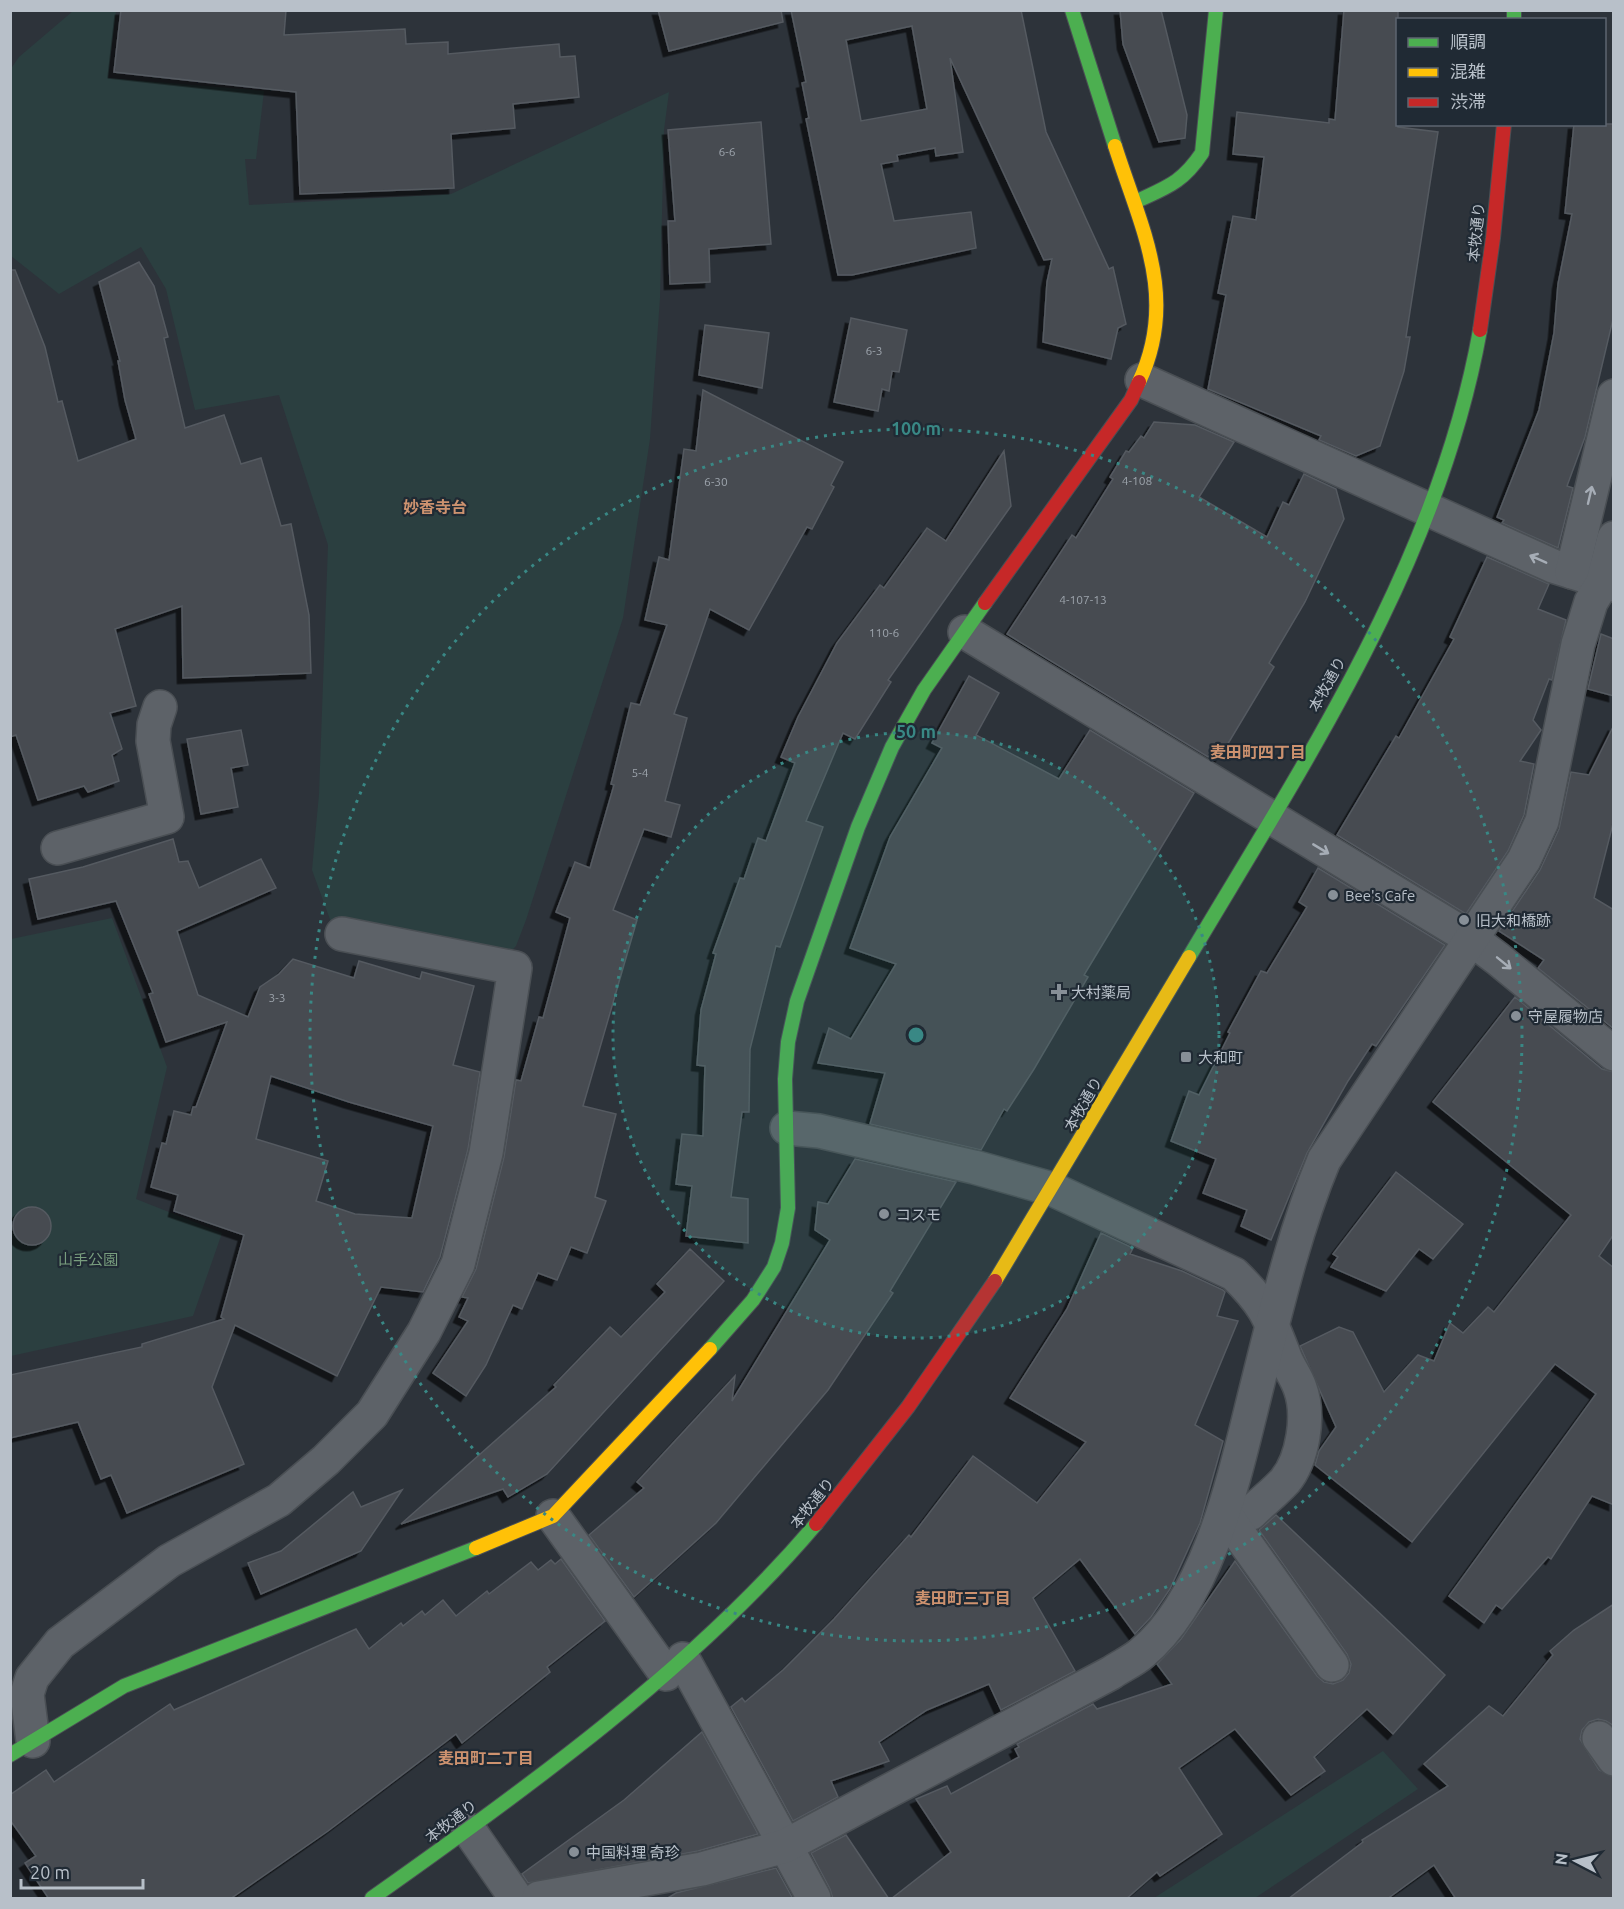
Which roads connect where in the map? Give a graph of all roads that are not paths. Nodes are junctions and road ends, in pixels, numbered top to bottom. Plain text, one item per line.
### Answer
1 (1072, 10) edge
2 (1216, 10) edge
3 (1504, 126) edge
4 (1135, 202) junction
5 (1142, 380) junction
6 (1614, 396) edge
7 (1429, 511) junction
8 (1614, 538) edge
9 (1572, 572) junction
10 (1608, 583) edge
11 (965, 633) junction
12 (160, 707) dead end
13 (1271, 818) junction
14 (58, 848) dead end
15 (342, 934) dead end
16 (1470, 938) junction
17 (1614, 1054) edge
18 (787, 1128) junction
19 (1052, 1189) junction
20 (1273, 1322) junction
21 (1224, 1513) junction
22 (553, 1516) junction
23 (1332, 1665) dead end
24 (674, 1666) junction
25 (22, 1748) edge
26 (469, 1830) junction
27 (785, 1846) junction
28 (372, 1899) edge
29 (516, 1899) edge
30 (539, 1899) edge
31 (814, 1899) edge

1 - 4 street
2 - 4 street
3 - 7 street, 本牧通り
4 - 5 street
5 - 7 street
5 - 11 street
9 -> 6 street
9 -> 7 street
7 - 13 street, 本牧通り
8 - 10 street
9 - 10 street
10 - 16 street
11 - 13 street
11 - 18 street
12 - 14 street
13 -> 16 street
13 - 19 street, 本牧通り
15 - 25 street
16 -> 17 street
16 - 20 street
18 - 19 street
18 - 22 street
19 - 20 street
19 - 24 street, 本牧通り
20 - 21 street
20 - 21 street
21 - 23 street
21 - 27 street
22 - 24 street
22 - 25 street
24 - 26 street, 本牧通り
24 - 27 street
26 - 28 street, 本牧通り
26 - 29 street
27 - 30 street
27 - 31 street

